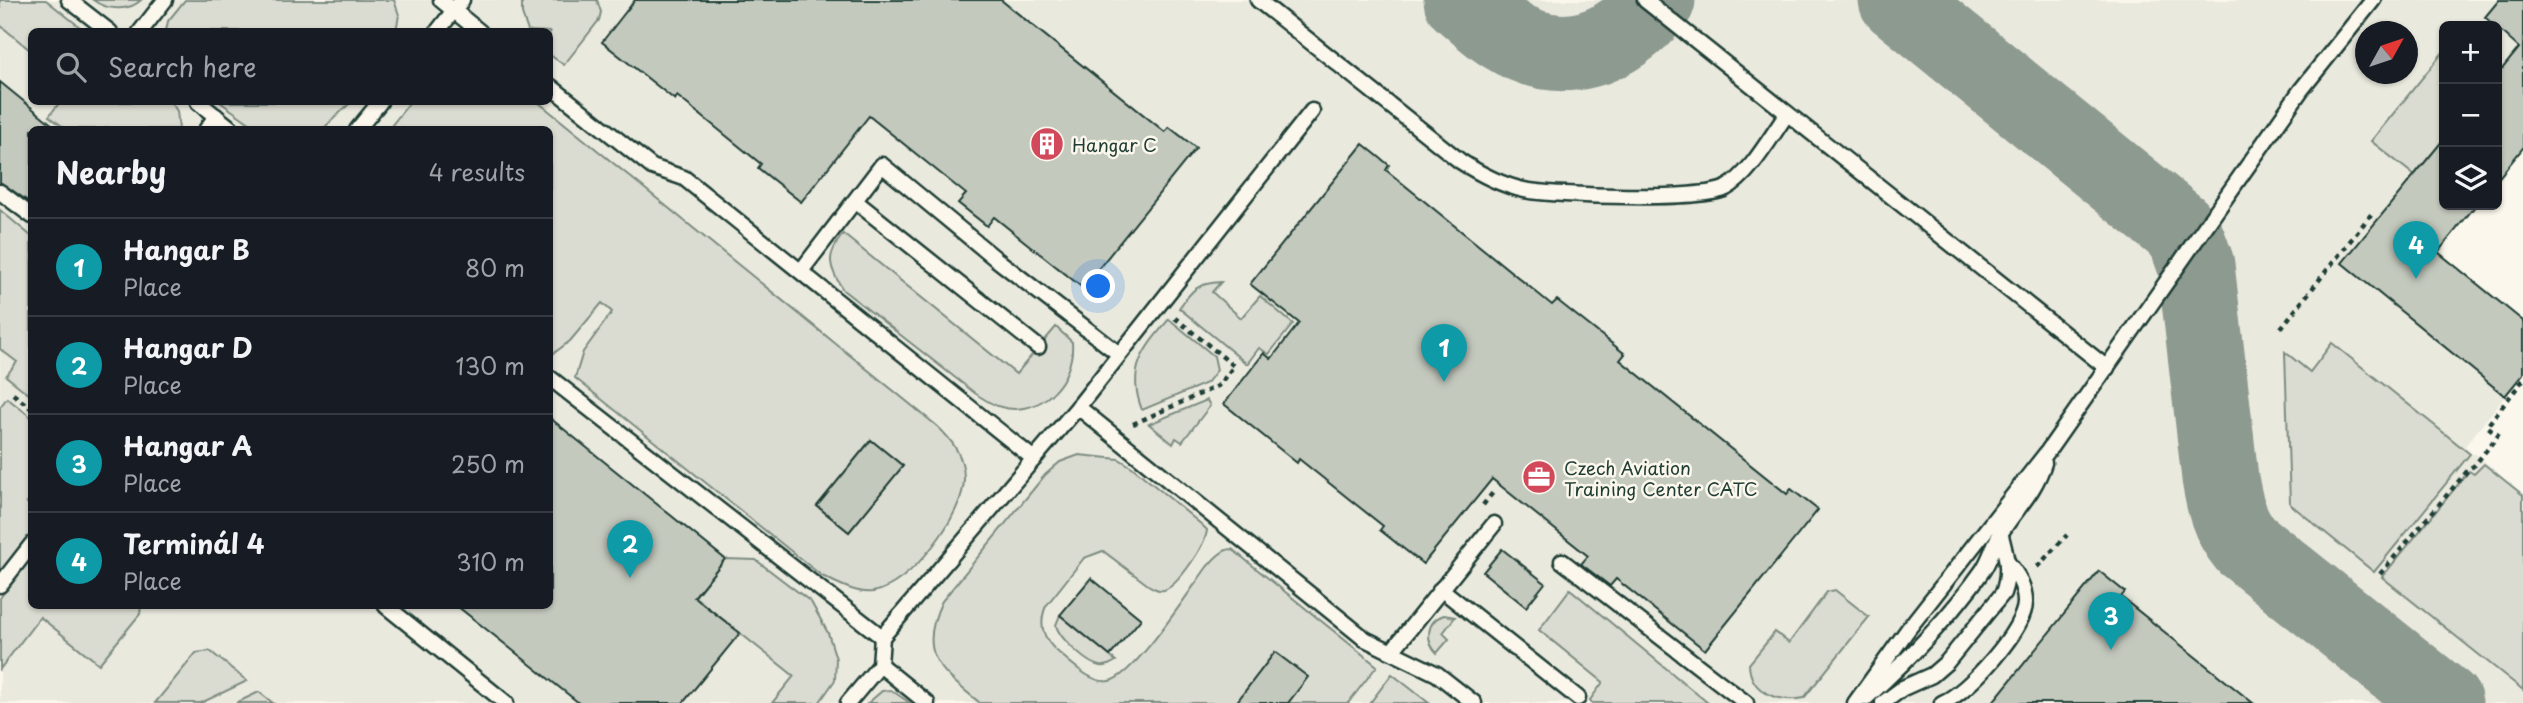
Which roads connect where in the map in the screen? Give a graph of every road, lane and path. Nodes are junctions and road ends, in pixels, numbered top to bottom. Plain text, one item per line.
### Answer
1 (69, 0) edge
2 (165, 0) edge
3 (442, 0) edge
4 (1258, 0) edge
5 (1645, 0) edge
6 (2373, 0) edge
7 (458, 5) edge
8 (105, 28) edge
9 (143, 28) edge
10 (440, 28) edge
11 (477, 28) edge
12 (553, 88) edge
13 (202, 105) edge
14 (378, 105) edge
15 (1312, 111) dead end
16 (1787, 114) junction
17 (216, 116) junction
18 (209, 126) edge
19 (228, 126) edge
20 (360, 126) edge
21 (0, 192) edge
22 (855, 201) junction
23 (2373, 212) dead end
24 (28, 213) edge
25 (800, 271) junction
26 (1158, 304) junction
27 (2281, 328) dead end
28 (1038, 348) dead end
29 (1119, 354) junction
30 (2107, 368) junction
31 (553, 380) edge
32 (2523, 380) edge
33 (13, 394) dead end
34 (28, 406) edge
35 (1078, 407) junction
36 (1111, 434) junction
37 (2048, 452) junction
38 (1034, 459) junction
39 (1494, 523) dead end
40 (2000, 532) junction
41 (28, 549) edge
42 (1562, 561) dead end
43 (2008, 563) junction
44 (2380, 573) dead end
45 (0, 585) edge
46 (1441, 589) junction
47 (390, 609) edge
48 (882, 637) junction
49 (1392, 651) junction
50 (880, 665) junction
51 (1578, 698) dead end
52 (506, 703) edge
53 (848, 703) edge
54 (927, 703) edge
55 (1474, 703) edge
56 (1745, 703) edge
57 (1858, 703) edge
58 (1883, 703) edge
59 (1942, 703) edge

1 - 8 lane
2 - 9 lane
3 - 7 lane
4 - 16 lane
5 - 16 lane
6 - 30 lane
7 - 10 lane
7 - 11 lane
12 - 25 lane
13 - 17 lane
14 - 20 lane
15 - 26 lane
16 - 30 lane
17 - 18 lane
17 - 19 lane
21 - 24 lane
22 - 25 lane
22 - 28 lane
22 - 29 lane
23 - 27 path
25 - 38 lane
26 - 29 lane
26 - 36 path
29 - 35 lane
30 - 37 lane
31 - 48 lane
32 - 44 path
33 - 34 path
35 - 36 lane
35 - 38 lane
36 - 49 lane
37 - 40 lane
37 - 57 lane
38 - 48 lane
39 - 46 lane
40 - 43 lane
40 - 57 lane
41 - 45 lane
42 - 56 lane
43 - 58 lane
43 - 59 lane
46 - 49 lane
46 - 51 lane
47 - 52 lane
48 - 50 lane
49 - 55 lane
50 - 53 lane
50 - 54 lane

